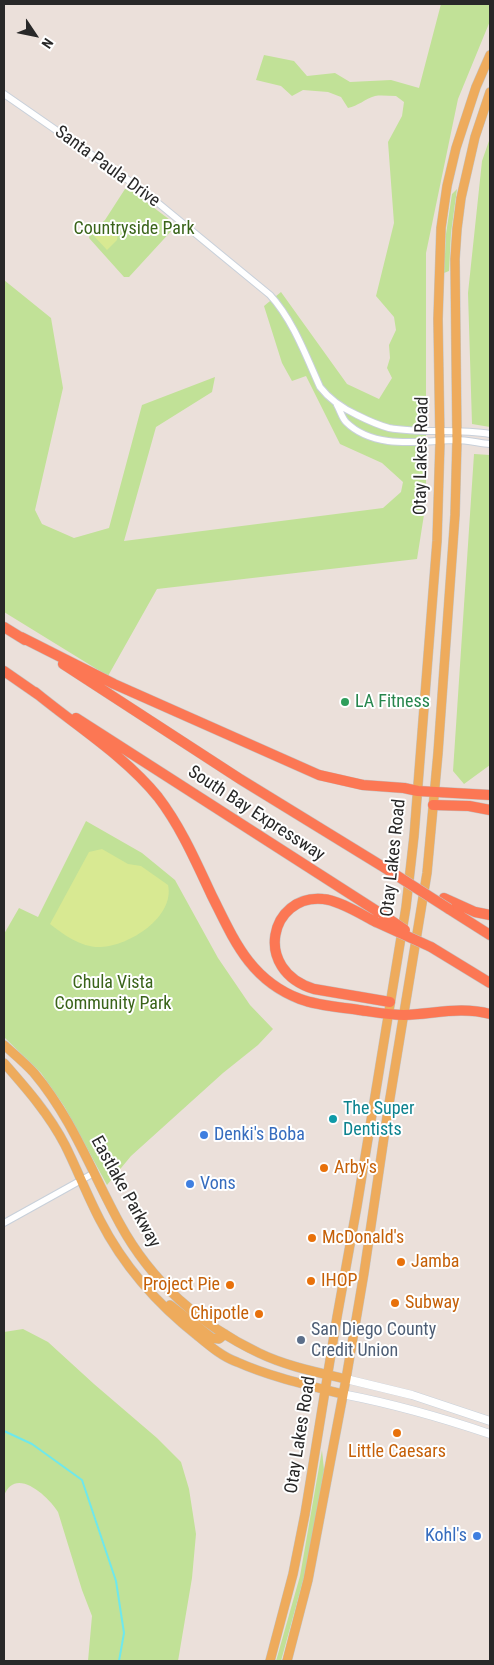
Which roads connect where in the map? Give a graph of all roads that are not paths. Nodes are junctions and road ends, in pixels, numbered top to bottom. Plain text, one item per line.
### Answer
1 (490, 55) edge
2 (490, 92) edge
3 (4, 94) edge
4 (336, 404) junction
5 (440, 430) junction
6 (490, 434) edge
7 (457, 436) junction
8 (440, 442) junction
9 (490, 444) edge
10 (4, 628) edge
11 (21, 637) junction
12 (4, 671) edge
13 (35, 692) junction
14 (418, 791) junction
15 (434, 791) junction
16 (490, 795) edge
17 (433, 805) junction
18 (490, 810) edge
19 (394, 874) junction
20 (490, 915) edge
21 (380, 918) junction
22 (490, 936) edge
23 (490, 983) edge
24 (390, 1002) junction
25 (388, 1014) junction
26 (490, 1014) edge
27 (404, 1015) junction
28 (4, 1045) edge
29 (4, 1063) edge
30 (94, 1173) junction
31 (80, 1180) junction
32 (4, 1223) edge
33 (149, 1292) junction
34 (225, 1334) junction
35 (327, 1374) junction
36 (346, 1379) junction
37 (325, 1390) junction
38 (342, 1394) junction
39 (490, 1421) edge
40 (490, 1434) edge
41 (270, 1661) edge
42 (287, 1661) edge

1 - 5 main road, Otay Lakes Road
2 - 7 main road, Otay Lakes Road
3 - 4 street, Santa Paula Drive
4 - 5 street, Santa Paula Drive
4 - 8 street, Santa Paula Drive
5 - 7 street, Santa Paula Drive
5 - 8 main road, Otay Lakes Road
6 - 7 street
7 - 8 street, Santa Paula Drive
7 - 9 street
7 - 15 main road, Otay Lakes Road
8 - 14 main road, Otay Lakes Road
10 - 11 highway, South Bay Expressway
11 - 14 highway
11 - 19 highway, South Bay Expressway, bridge
12 - 13 highway, South Bay Expressway
13 - 21 highway, South Bay Expressway
13 - 25 highway
14 - 15 highway
14 - 24 main road, Otay Lakes Road
15 - 16 highway
15 - 17 main road, Otay Lakes Road
17 - 18 highway
17 - 27 main road, Otay Lakes Road
19 - 20 highway, bridge
19 - 22 highway, South Bay Expressway, bridge
21 - 23 highway, bridge
21 - 24 highway
24 - 25 main road, Otay Lakes Road
25 - 27 highway
25 - 35 main road, Otay Lakes Road
26 - 27 highway
27 - 36 main road, Otay Lakes Road
28 - 30 main road, Eastlake Parkway
29 - 31 main road, Eastlake Parkway
30 - 31 street
30 - 34 main road, Eastlake Parkway
31 - 32 street
31 - 33 main road, Eastlake Parkway
33 - 34 main road
33 - 37 main road, Eastlake Parkway
34 - 35 main road, Eastlake Parkway
35 - 36 main road, Eastlake Parkway
35 - 37 main road, Otay Lakes Road
36 - 38 main road, Otay Lakes Road
36 - 39 main road, Eastlake Parkway
37 - 38 main road, Eastlake Parkway
37 - 41 main road, Otay Lakes Road
38 - 40 main road, Eastlake Parkway
38 - 42 main road, Otay Lakes Road

